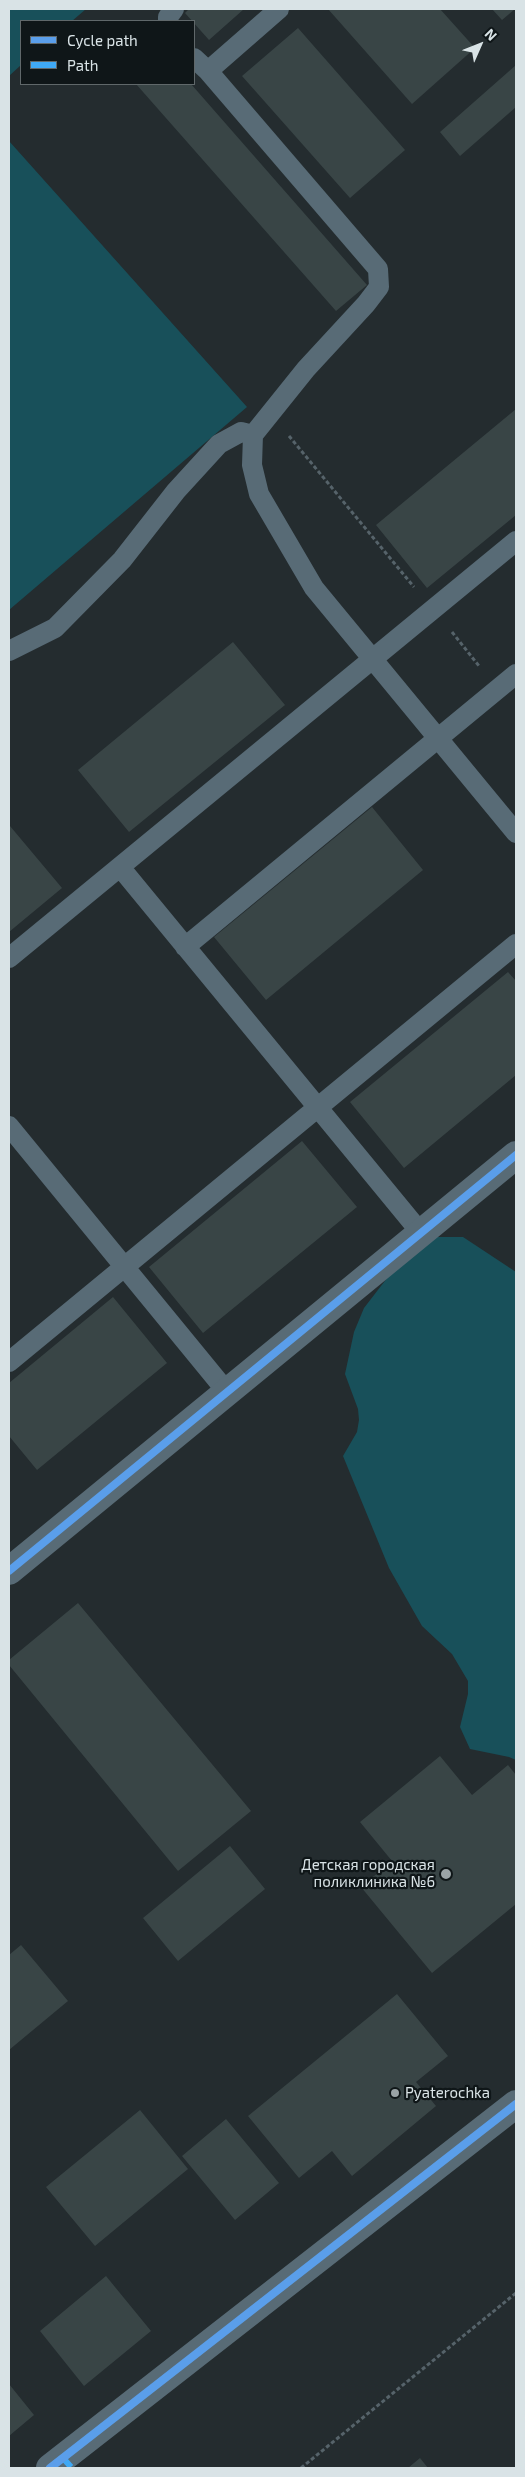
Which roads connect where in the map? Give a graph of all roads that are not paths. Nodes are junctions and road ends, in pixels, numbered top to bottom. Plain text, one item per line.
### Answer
1 (174, 9) edge
2 (279, 9) edge
3 (168, 20) edge
4 (201, 64) edge
5 (253, 435) junction
6 (516, 541) edge
7 (9, 651) edge
8 (373, 659) junction
9 (516, 674) edge
10 (438, 738) junction
11 (516, 833) edge
12 (120, 867) junction
13 (516, 944) edge
14 (185, 946) junction
15 (9, 958) edge
16 (317, 1108) junction
17 (9, 1126) edge
18 (516, 1155) edge
19 (421, 1233) junction
20 (124, 1267) junction
21 (9, 1362) edge
22 (227, 1392) junction
23 (9, 1571) edge
24 (516, 2104) edge
25 (50, 2468) edge

1 - 3 lane
2 - 4 lane
4 - 5 lane
5 - 7 lane
5 - 8 lane
6 - 8 lane
8 - 10 lane
8 - 12 lane
9 - 10 lane
10 - 11 lane
10 - 14 lane
12 - 14 lane
12 - 15 lane
13 - 16 lane
14 - 16 lane
16 - 19 lane
16 - 20 lane
17 - 20 lane
18 - 19 street
19 - 22 street
20 - 21 lane
20 - 22 lane
22 - 23 street
24 - 25 street

